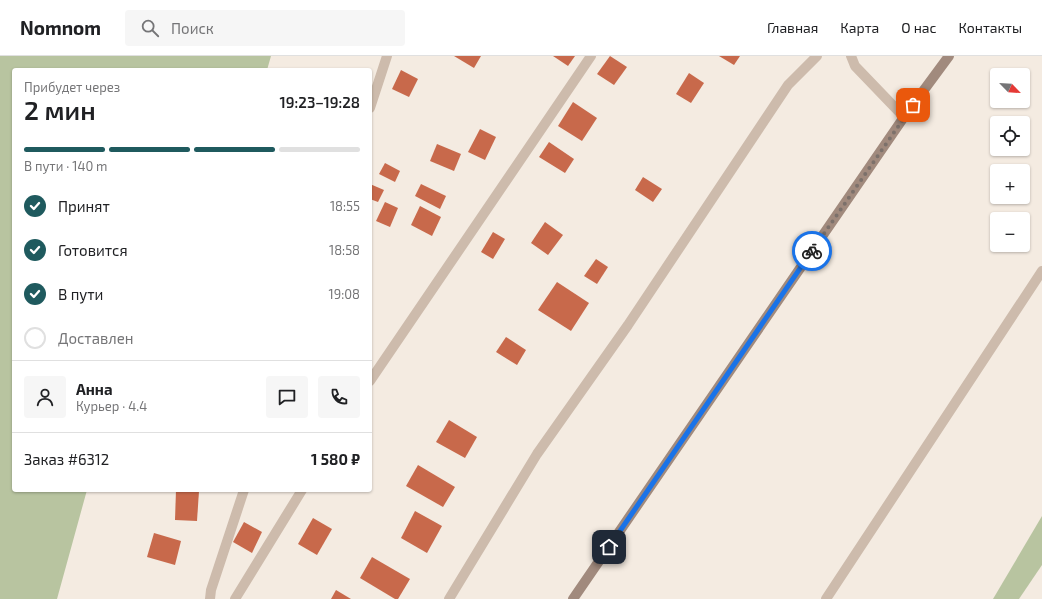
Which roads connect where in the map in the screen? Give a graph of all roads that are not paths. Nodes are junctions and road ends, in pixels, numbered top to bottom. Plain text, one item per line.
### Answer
1 (387, 56) edge
2 (591, 56) edge
3 (817, 56) edge
4 (850, 56) edge
5 (949, 56) edge
6 (372, 102) edge
7 (904, 117) junction
8 (1042, 272) edge
9 (372, 378) edge
10 (243, 492) edge
11 (301, 492) edge
12 (210, 599) edge
13 (235, 599) edge
14 (449, 599) edge
15 (573, 599) edge
16 (826, 599) edge

1 - 6 street
2 - 9 street
3 - 14 street
4 - 7 street
5 - 7 street
7 - 15 street
8 - 16 street
10 - 12 street
11 - 13 street

